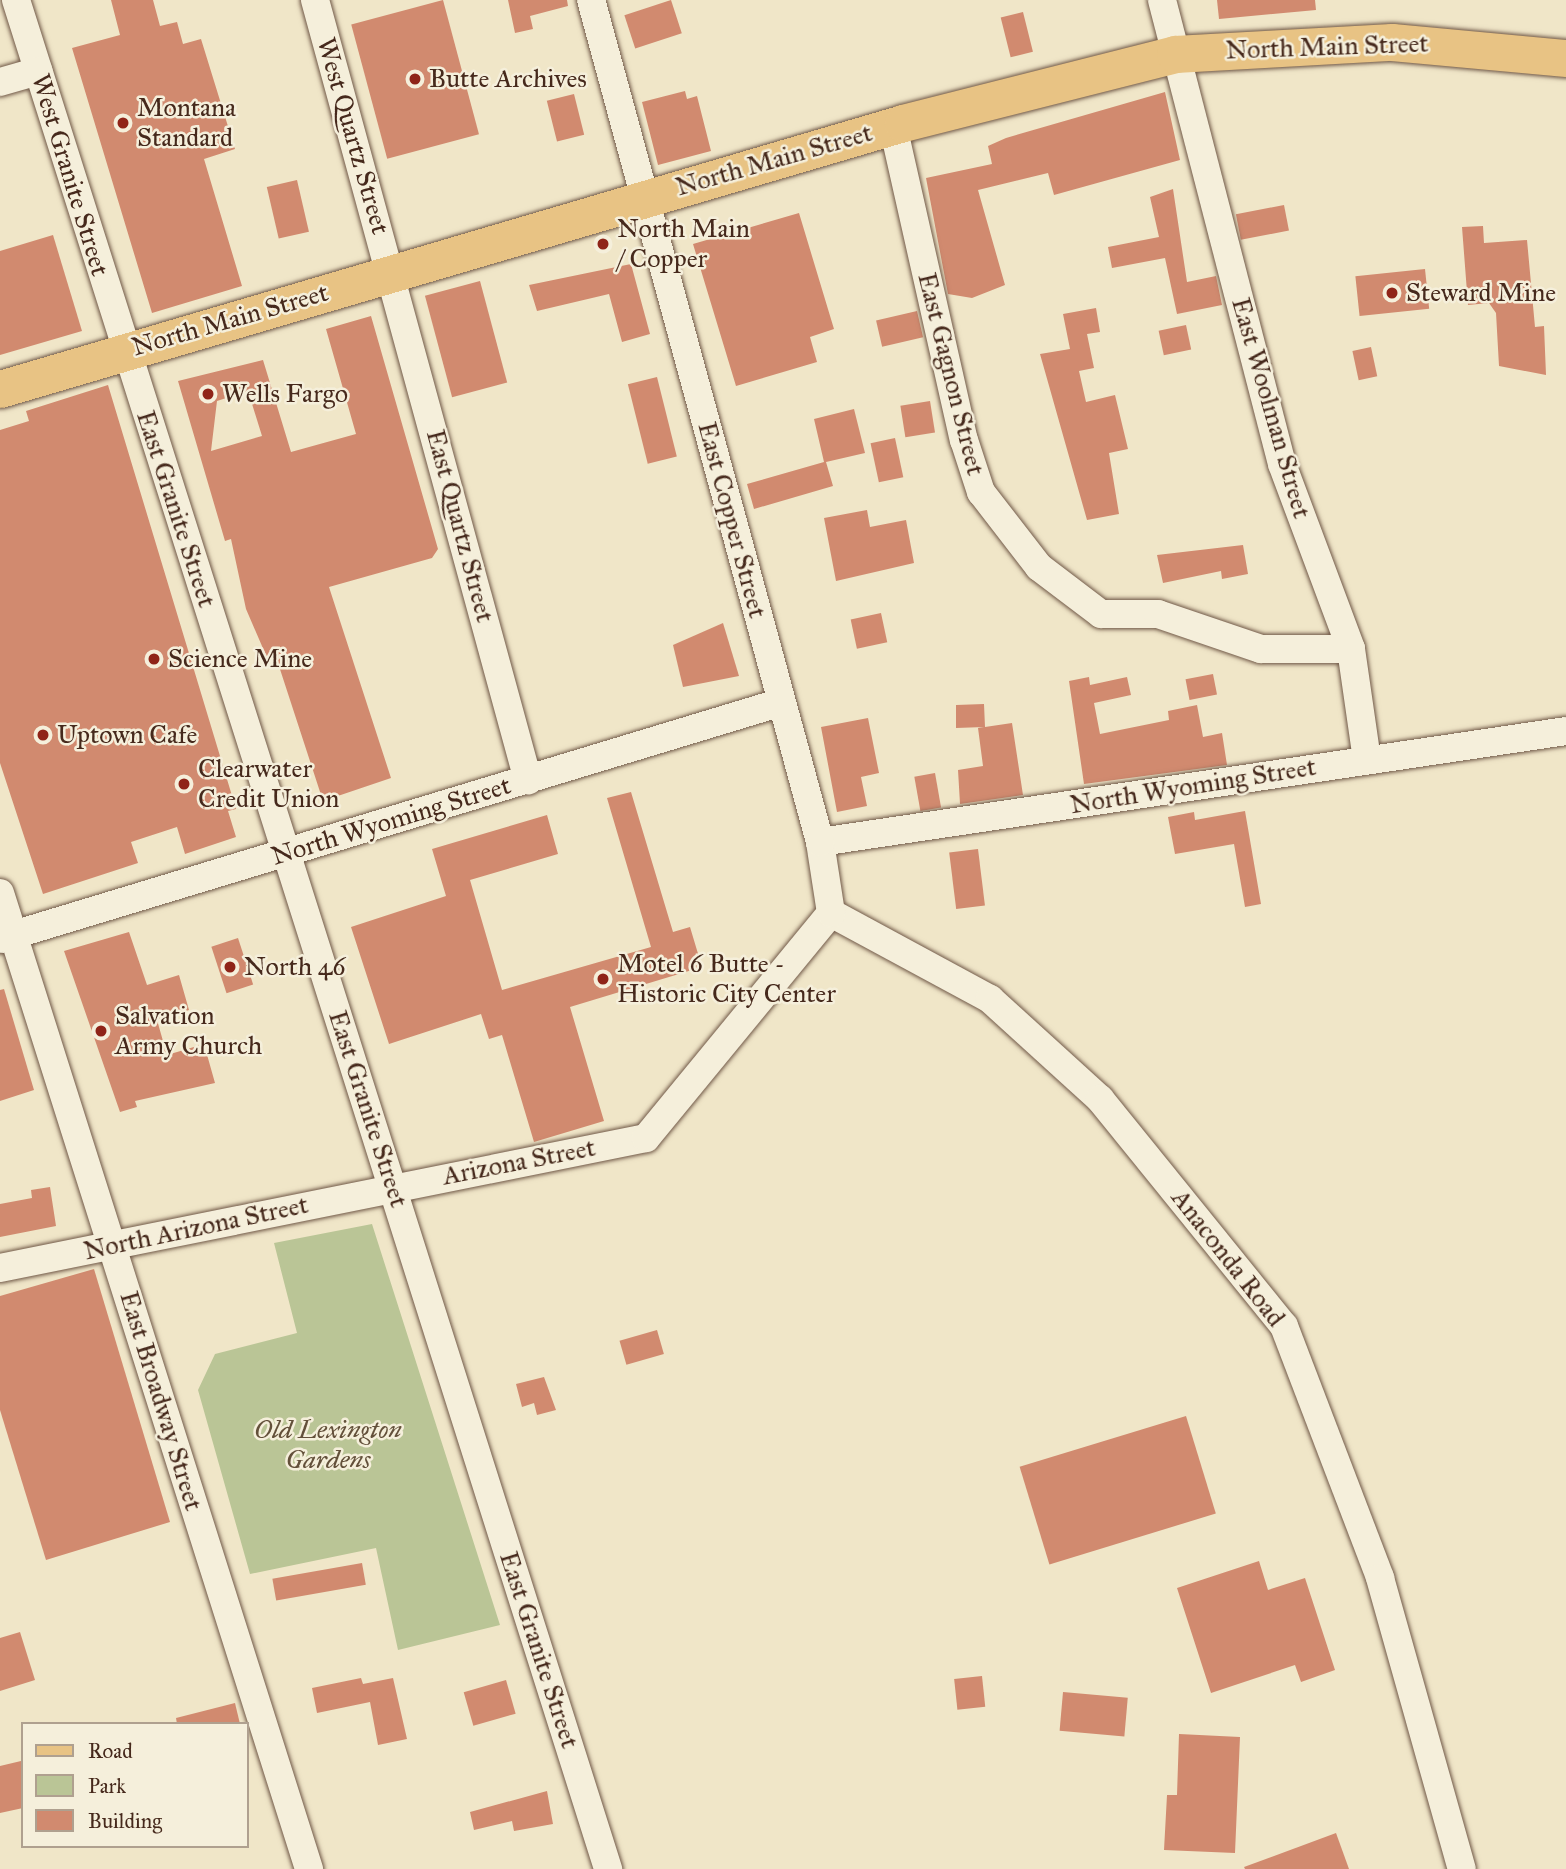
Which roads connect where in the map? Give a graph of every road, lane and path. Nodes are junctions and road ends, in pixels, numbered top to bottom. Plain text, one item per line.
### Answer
1 (16, 0) edge
2 (315, 0) edge
3 (591, 0) edge
4 (1162, 0) edge
5 (1175, 54) junction
6 (1566, 58) edge
7 (38, 71) junction
8 (0, 82) edge
9 (893, 126) junction
10 (643, 198) junction
11 (392, 273) junction
12 (124, 350) junction
13 (0, 389) edge
14 (1351, 649) junction
15 (782, 702) junction
16 (1566, 731) edge
17 (1367, 760) junction
18 (528, 780) junction
19 (820, 842) junction
20 (286, 852) junction
21 (0, 893) edge
22 (831, 913) junction
23 (7, 937) edge
24 (392, 1186) junction
25 (113, 1246) junction
26 (0, 1268) edge
27 (309, 1869) edge
28 (608, 1869) edge
29 (1462, 1869) edge

1 - 7 street, West Granite Street
2 - 11 street, West Quartz Street
3 - 10 street, East Copper Street
4 - 5 street, East Woolman Street
5 - 6 main road, North Main Street
5 - 9 main road, North Main Street
5 - 14 street, East Woolman Street
7 - 8 street
7 - 12 street, West Granite Street
9 - 10 main road, North Main Street
9 - 14 street, East Gagnon Street
10 - 11 main road, North Main Street
10 - 15 street, East Copper Street
11 - 12 main road, North Main Street
11 - 18 street, East Quartz Street
12 - 13 main road, North Main Street
12 - 20 street, East Granite Street
14 - 17 street, East Woolman Street
15 - 18 street, North Wyoming Street
15 - 19 street, East Copper Street
16 - 17 street, North Wyoming Street
17 - 19 street, North Wyoming Street
18 - 20 street, North Wyoming Street
19 - 22 street, East Copper Street
20 - 23 street, North Wyoming Street
20 - 24 street, East Granite Street
21 - 23 street, East Broadway Street
22 - 24 street, Arizona Street
22 - 29 street, Anaconda Road
23 - 25 street, East Broadway Street
24 - 25 street, North Arizona Street
24 - 28 street, East Granite Street
25 - 26 street, North Arizona Street
25 - 27 street, East Broadway Street

